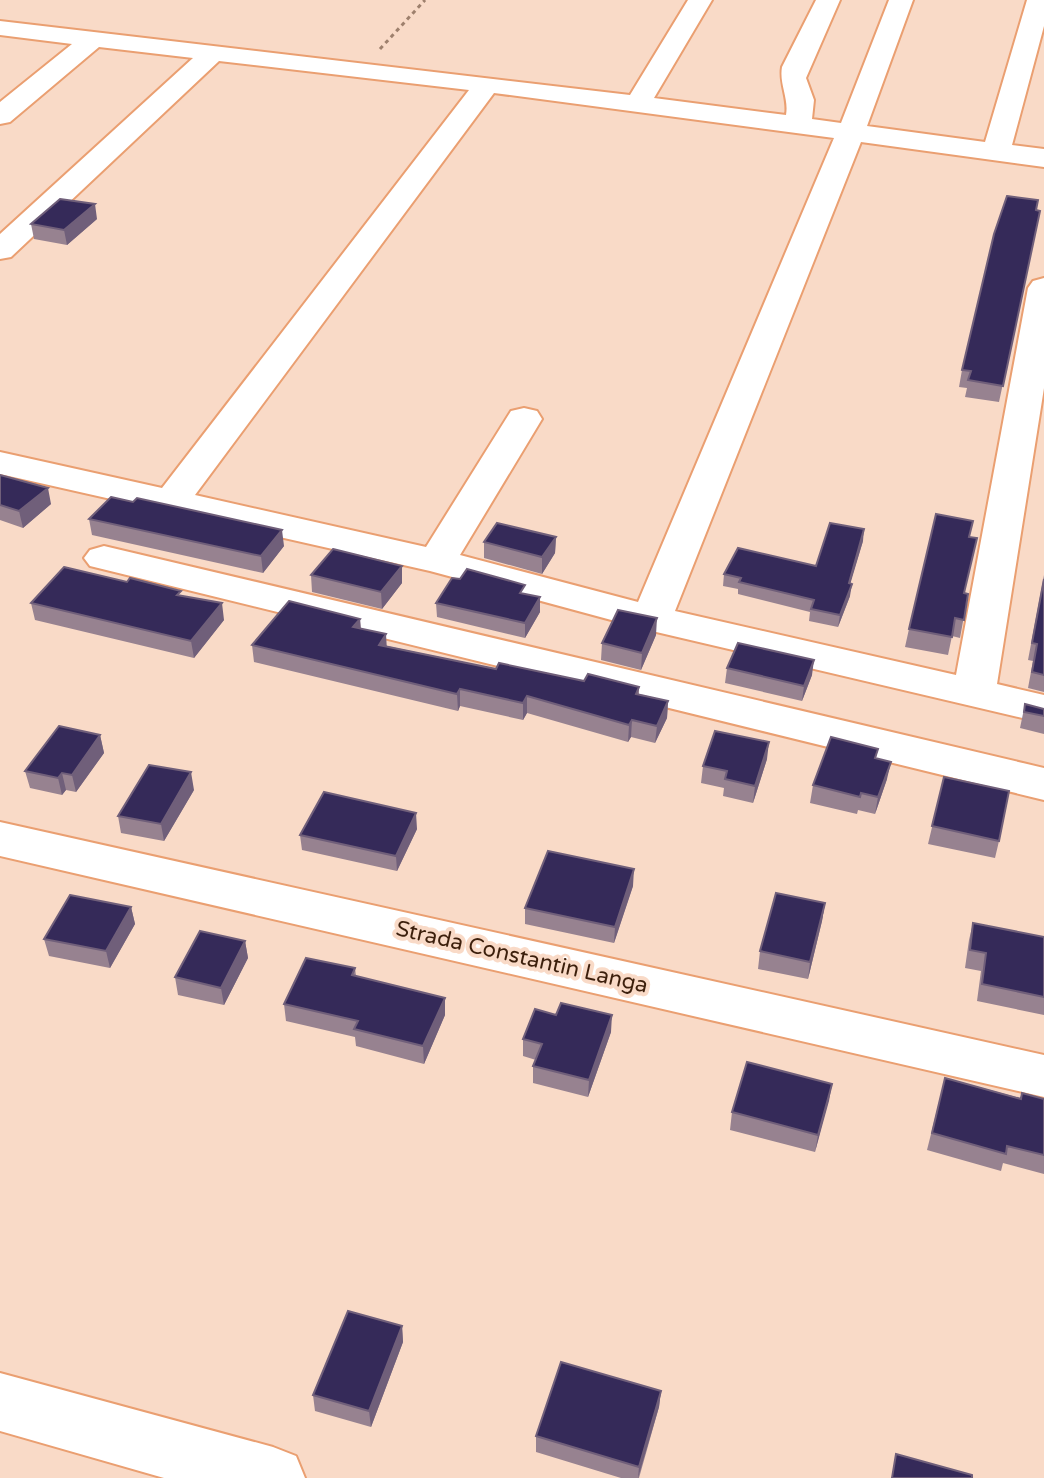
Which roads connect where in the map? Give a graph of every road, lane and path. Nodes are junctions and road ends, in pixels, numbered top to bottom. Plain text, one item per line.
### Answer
1 (425, 0) edge
2 (700, 0) edge
3 (828, 0) edge
4 (901, 0) edge
5 (1039, 0) edge
6 (0, 28) edge
7 (96, 37) junction
8 (214, 52) junction
9 (361, 69) junction
10 (487, 84) junction
11 (638, 103) junction
12 (0, 116) edge
13 (797, 124) junction
14 (851, 132) junction
15 (996, 151) junction
16 (1044, 158) edge
17 (0, 250) edge
18 (1044, 288) edge
19 (524, 419) dead end
20 (4, 469) edge
21 (172, 501) junction
22 (104, 558) dead end
23 (437, 561) junction
24 (652, 618) junction
25 (974, 693) junction
26 (1044, 709) edge
27 (1044, 784) edge
28 (0, 839) edge
29 (1044, 1076) edge
30 (0, 1402) edge
31 (273, 1478) edge

1 - 9 path
2 - 11 street
3 - 13 street
4 - 14 street
5 - 15 street
6 - 7 street
7 - 8 street
7 - 12 street
8 - 9 street
8 - 17 street
9 - 10 street
10 - 11 street
10 - 21 street
11 - 13 street
13 - 14 street
14 - 15 street
14 - 24 street
15 - 16 street
18 - 25 street
19 - 23 street
20 - 21 street
21 - 23 street
22 - 27 street
23 - 24 street
24 - 25 street
25 - 26 street
28 - 29 street, Strada Constantin Langa
30 - 31 street

